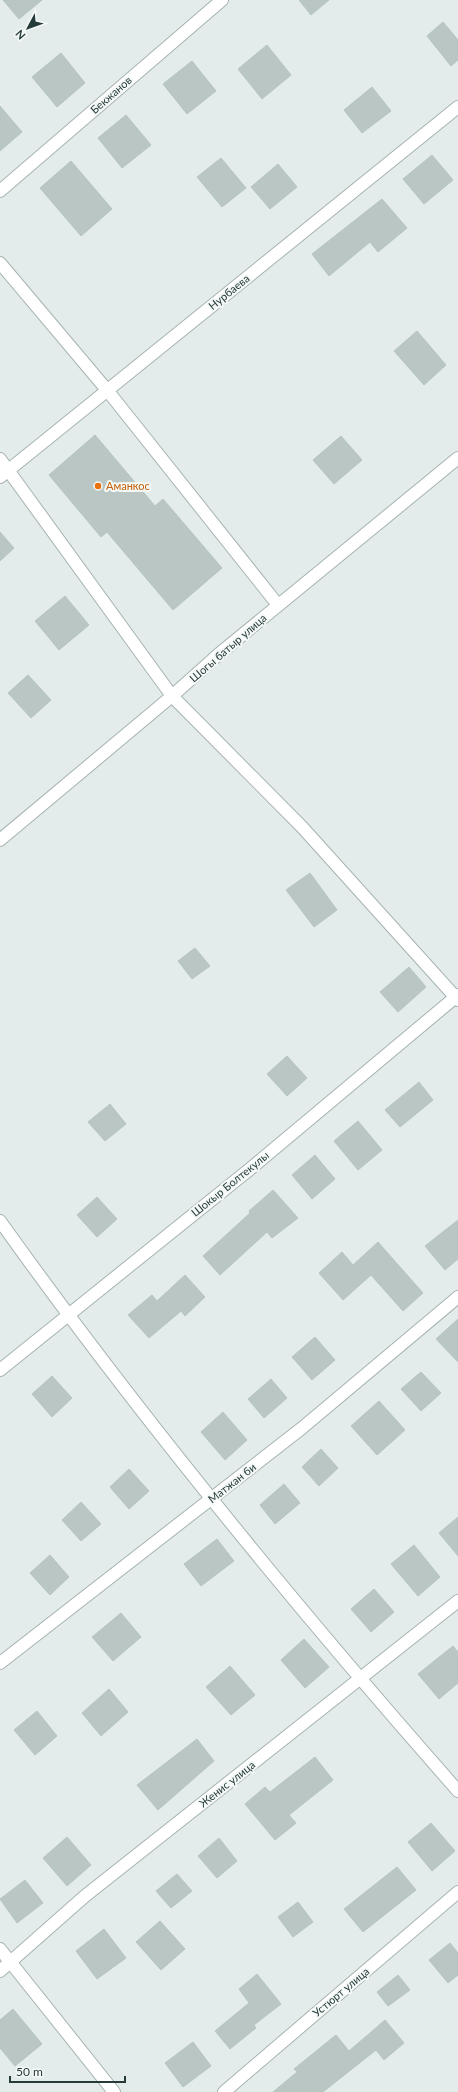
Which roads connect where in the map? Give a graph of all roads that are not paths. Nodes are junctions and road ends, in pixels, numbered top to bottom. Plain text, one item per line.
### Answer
1 (222, 0) edge
2 (458, 107) edge
3 (0, 191) edge
4 (0, 263) edge
5 (107, 390) junction
6 (458, 458) edge
7 (0, 459) edge
8 (4, 473) edge
9 (278, 605) junction
10 (172, 696) junction
11 (0, 840) edge
12 (457, 997) edge
13 (0, 1221) edge
14 (458, 1297) edge
15 (68, 1316) junction
16 (0, 1370) edge
17 (210, 1500) junction
18 (458, 1601) edge
19 (0, 1663) edge
20 (359, 1679) junction
21 (458, 1791) edge
22 (458, 1892) edge
23 (0, 1949) edge
24 (11, 1962) junction
25 (0, 1971) edge
26 (114, 2092) edge
27 (224, 2092) edge

1 - 3 street, Бекжанов
2 - 5 street, Нурбаева
4 - 5 street
5 - 8 street, Нурбаева
5 - 9 street
6 - 9 street, Шогы батыр улица
7 - 8 street
8 - 10 street
9 - 10 street, Шогы батыр улица
10 - 11 street, Шогы батыр улица
10 - 12 street
12 - 15 street, Шокыр Болтекулы
13 - 15 street
14 - 17 street, Матжан би
15 - 16 street, Шокыр Болтекулы
15 - 17 street
17 - 19 street, Матжан би
17 - 20 street
18 - 20 street, Женис улица
20 - 21 street
20 - 24 street, Женис улица
22 - 27 street, Устюрт улица
23 - 24 street
24 - 25 street, Женис улица
24 - 26 street

